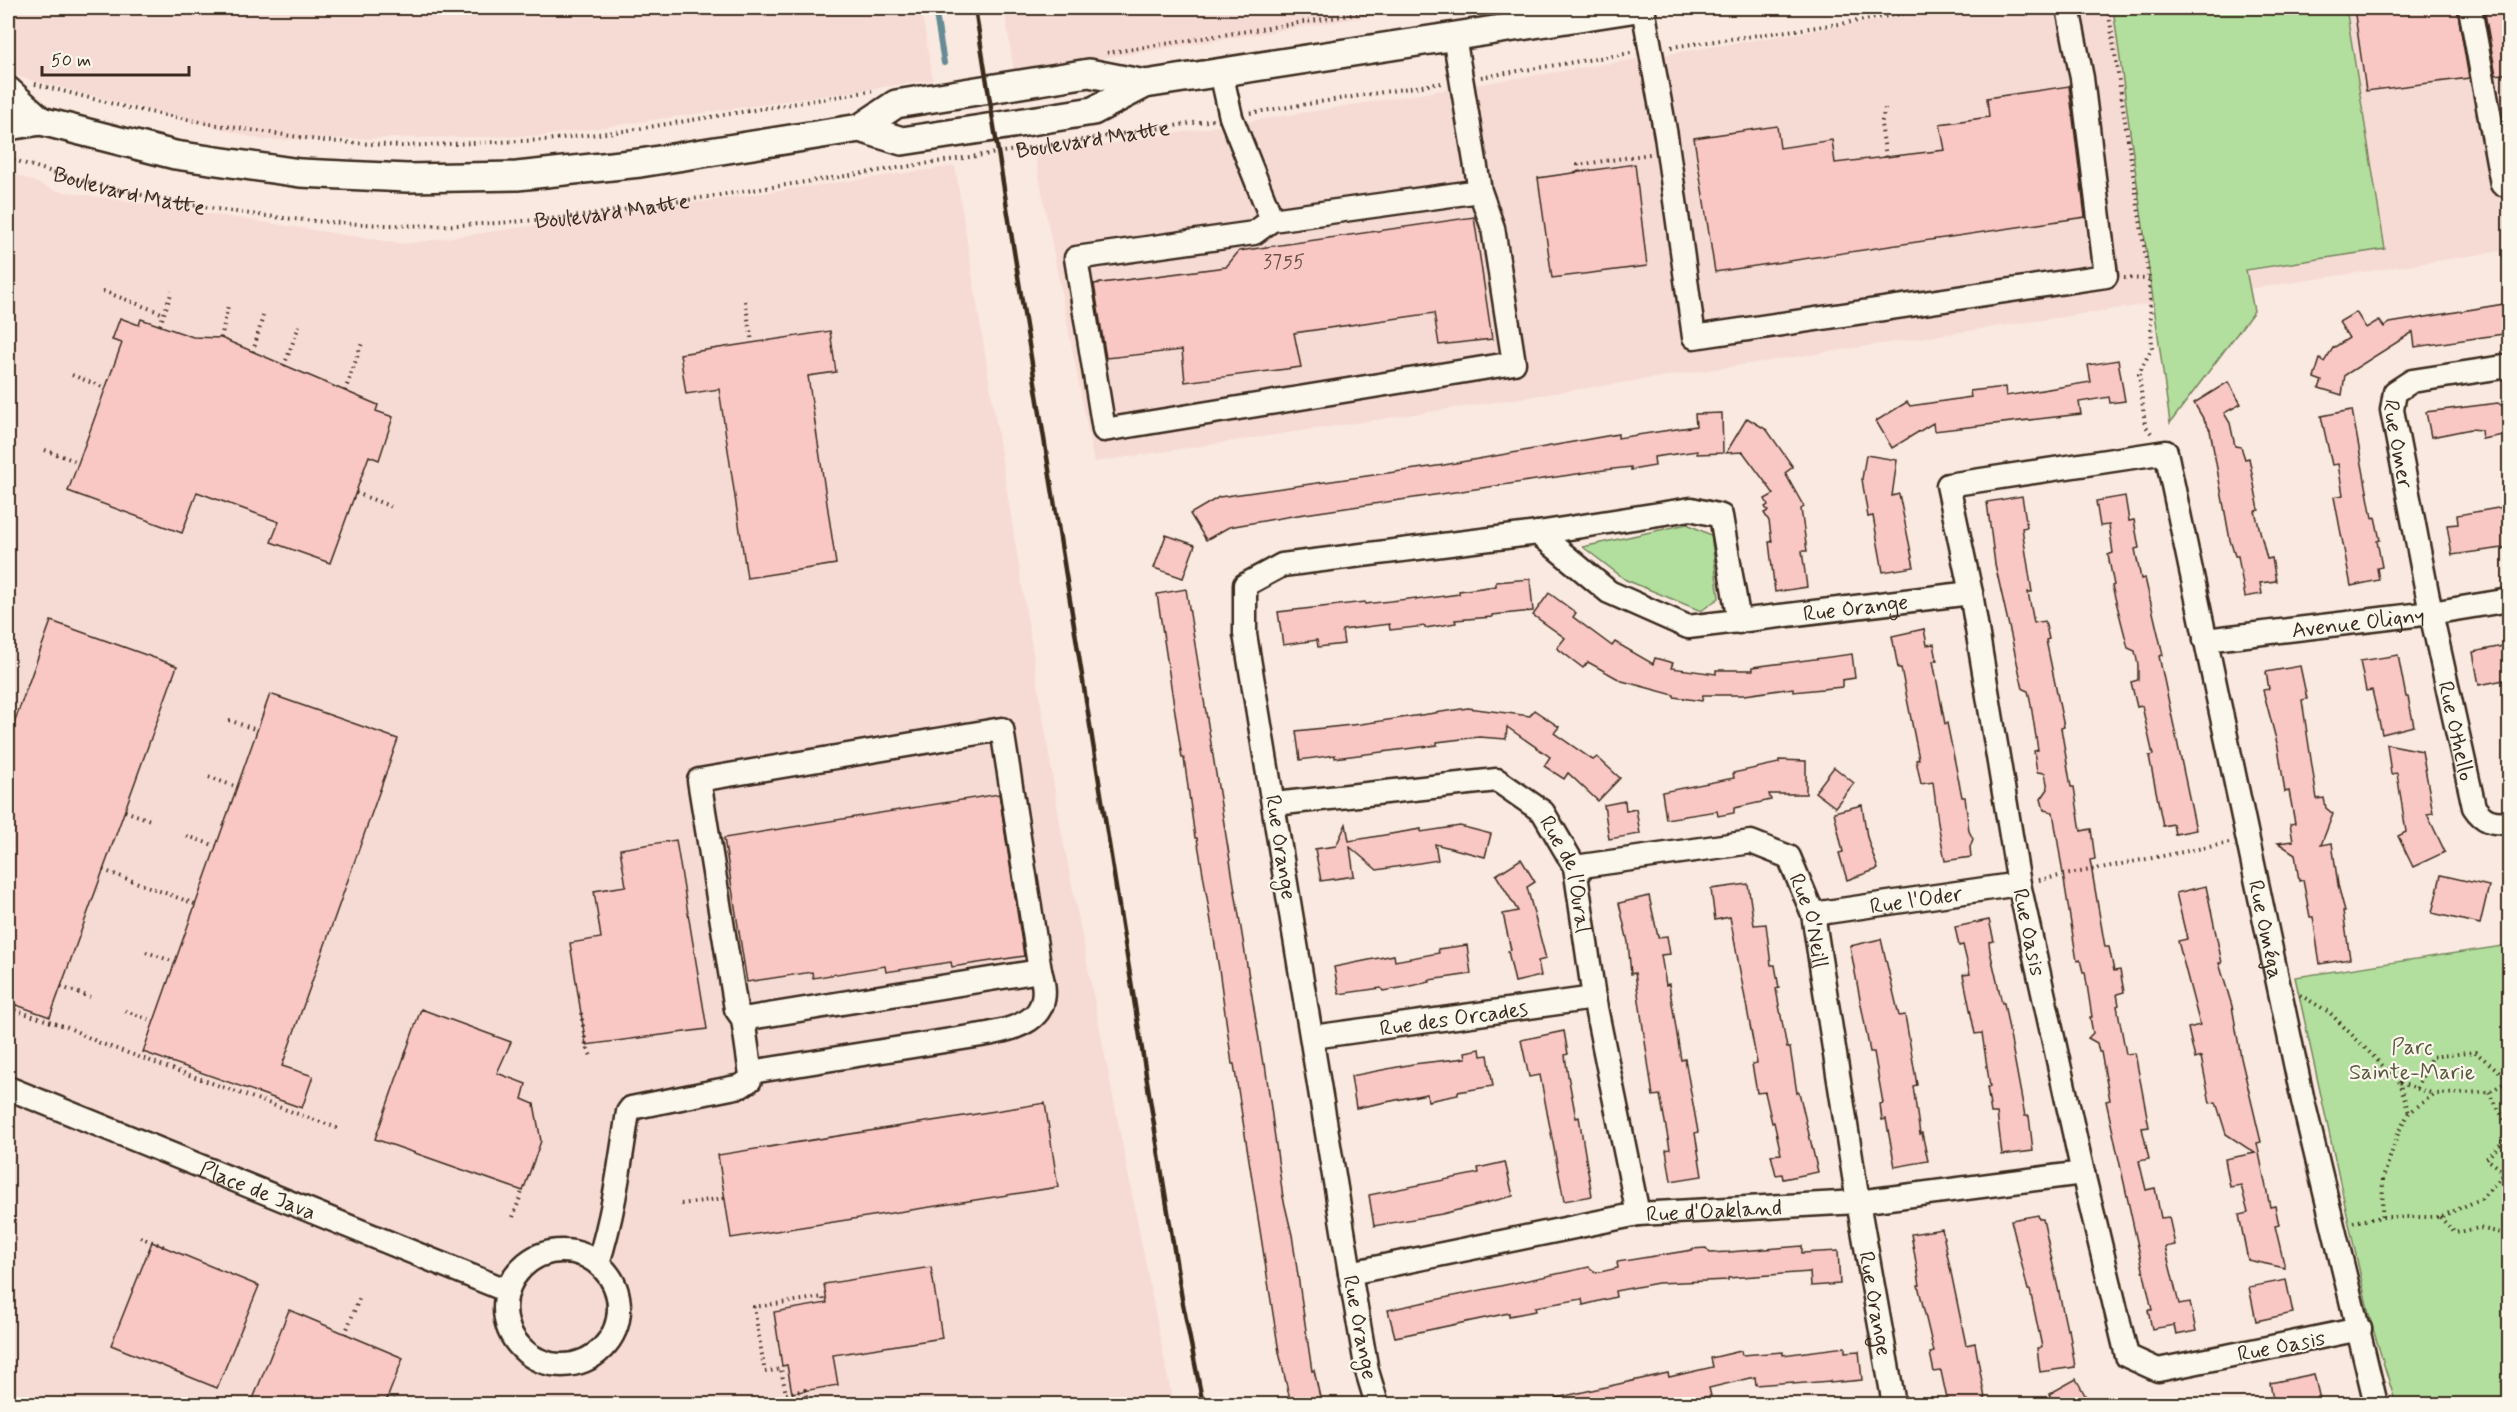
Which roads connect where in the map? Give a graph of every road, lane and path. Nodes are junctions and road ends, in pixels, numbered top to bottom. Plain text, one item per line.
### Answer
1 (1394, 8) edge
2 (1637, 8) edge
3 (1643, 8) edge
4 (1935, 8) edge
5 (2068, 8) edge
6 (2108, 8) edge
7 (2470, 8) edge
8 (1454, 36) junction
9 (1664, 48) dead end
10 (1634, 53) dead end
11 (1100, 54) dead end
12 (1221, 72) junction
13 (1476, 78) dead end
14 (1448, 82) dead end
15 (1144, 84) junction
16 (18, 86) edge
17 (874, 90) dead end
18 (1886, 105) dead end
19 (1247, 114) dead end
20 (1217, 119) dead end
21 (41, 121) junction
22 (8, 126) edge
23 (860, 128) junction
24 (1634, 157) dead end
25 (1886, 157) dead end
26 (8, 158) edge
27 (1580, 172) dead end
28 (2502, 184) dead end
29 (1480, 191) junction
30 (1272, 219) junction
31 (103, 291) dead end
32 (172, 291) dead end
33 (745, 301) dead end
34 (228, 306) dead end
35 (164, 314) junction
36 (263, 316) dead end
37 (160, 325) dead end
38 (299, 326) dead end
39 (220, 338) dead end
40 (752, 342) dead end
41 (362, 343) dead end
42 (253, 352) dead end
43 (284, 366) dead end
44 (2510, 366) edge
45 (72, 375) dead end
46 (105, 388) dead end
47 (345, 391) dead end
48 (45, 450) dead end
49 (2166, 452) junction
50 (78, 462) dead end
51 (356, 493) dead end
52 (395, 508) dead end
53 (1538, 533) junction
54 (1971, 593) junction
55 (2510, 600) edge
56 (2431, 613) junction
57 (1739, 622) junction
58 (2205, 640) junction
59 (229, 720) dead end
60 (257, 730) dead end
61 (209, 777) dead end
62 (237, 787) dead end
63 (1275, 804) junction
64 (125, 811) dead end
65 (153, 821) dead end
66 (2510, 822) edge
67 (187, 836) dead end
68 (2247, 839) junction
69 (216, 846) dead end
70 (1575, 867) junction
71 (103, 870) dead end
72 (2019, 884) junction
73 (195, 904) dead end
74 (1813, 914) junction
75 (146, 952) dead end
76 (175, 962) dead end
77 (1040, 971) junction
78 (2280, 986) junction
79 (61, 987) dead end
80 (90, 998) dead end
81 (1594, 998) junction
82 (15, 1005) dead end
83 (125, 1011) dead end
84 (581, 1013) dead end
85 (743, 1019) junction
86 (154, 1021) dead end
87 (1313, 1037) junction
88 (592, 1058) dead end
89 (180, 1066) dead end
90 (179, 1071) junction
91 (751, 1072) junction
92 (2510, 1080) edge
93 (2399, 1082) junction
94 (8, 1088) edge
95 (2417, 1088) junction
96 (2489, 1092) junction
97 (2434, 1094) junction
98 (2409, 1113) junction
99 (340, 1129) dead end
100 (2510, 1130) edge
101 (2510, 1135) edge
102 (2083, 1173) junction
103 (2505, 1173) junction
104 (2510, 1176) edge
105 (522, 1191) dead end
106 (725, 1198) dead end
107 (1858, 1202) junction
108 (681, 1204) dead end
109 (1638, 1214) junction
110 (513, 1217) dead end
111 (2382, 1217) junction
112 (2440, 1217) junction
113 (2335, 1225) junction
114 (2510, 1235) edge
115 (140, 1237) dead end
116 (165, 1246) dead end
117 (598, 1263) junction
118 (1350, 1273) junction
119 (508, 1291) junction
120 (359, 1299) dead end
121 (824, 1304) dead end
122 (2360, 1329) junction
123 (345, 1334) dead end
124 (387, 1398) dead end
125 (402, 1404) edge
126 (808, 1404) edge
127 (1377, 1404) edge
128 (1894, 1404) edge
129 (2376, 1404) edge

1 - 11 path
2 - 8 main road, Boulevard Matte
3 - 5 street
4 - 9 path
6 - 49 path
7 - 28 street
8 - 12 main road, Boulevard Matte
8 - 29 street
10 - 13 path
12 - 15 main road, Boulevard Matte
12 - 30 street
14 - 19 path
15 - 23 main road, Boulevard Matte
15 - 23 main road, Boulevard Matte
16 - 17 path
16 - 21 main road, Boulevard Matte
18 - 25 path
20 - 26 path, Boulevard Matte
21 - 22 main road, Boulevard Matte
21 - 23 main road, Boulevard Matte
24 - 27 path
29 - 30 street
29 - 30 street
31 - 35 path
32 - 35 path
33 - 40 path
34 - 39 path
35 - 37 path
36 - 42 path
38 - 43 path
41 - 47 path
44 - 56 street, Rue Omer
45 - 46 path
48 - 50 path
49 - 54 street, Rue Oasis
49 - 58 street, Rue Oméga
51 - 52 path
53 - 57 street, Rue Orange
53 - 57 street, Rue Orange
53 - 63 street, Rue Orange
54 - 57 street, Rue Orange
54 - 72 street, Rue Oasis
55 - 56 street, Avenue Oligny
56 - 58 street, Avenue Oligny
56 - 66 street, Rue Othello
58 - 68 street, Rue Oméga
59 - 60 path
61 - 62 path
63 - 70 street, Rue de l'Oural
63 - 87 street, Rue Orange
64 - 65 path
67 - 69 path
68 - 72 path
68 - 78 street, Rue Oméga
70 - 74 street, Rue O'Neill
70 - 81 street, Rue de l'Oural
71 - 73 path
72 - 74 street, Rue l'Oder
72 - 102 street, Rue Oasis
74 - 107 street, Rue O'Neill
75 - 76 path
77 - 85 street
77 - 85 street
77 - 91 street
78 - 93 path
78 - 113 street, Rue Oméga
79 - 80 path
81 - 87 street, Rue des Orcades
81 - 109 street, Rue de l'Oural
82 - 90 path
83 - 86 path
84 - 88 path
85 - 91 street
87 - 118 street, Rue Orange
89 - 90 path
90 - 99 path
91 - 117 street
92 - 95 path
92 - 96 path
93 - 95 path
93 - 98 path
94 - 119 street, Place de Java
95 - 97 path
96 - 97 path
96 - 100 path
97 - 98 path
98 - 111 path
101 - 103 path
102 - 107 street, Rue d'Oakland
102 - 122 street, Rue Oasis
103 - 104 path
103 - 112 path
105 - 110 path
106 - 108 path
107 - 109 street, Rue d'Oakland
107 - 128 street, Rue Orange
109 - 118 street, Rue d'Oakland
111 - 112 path
111 - 113 path
112 - 114 path
113 - 122 street, Rue Oméga
115 - 116 path
117 - 119 street
117 - 119 street
118 - 127 street, Rue Orange
120 - 123 path
121 - 126 path
122 - 129 street, Rue Oméga
124 - 125 path

